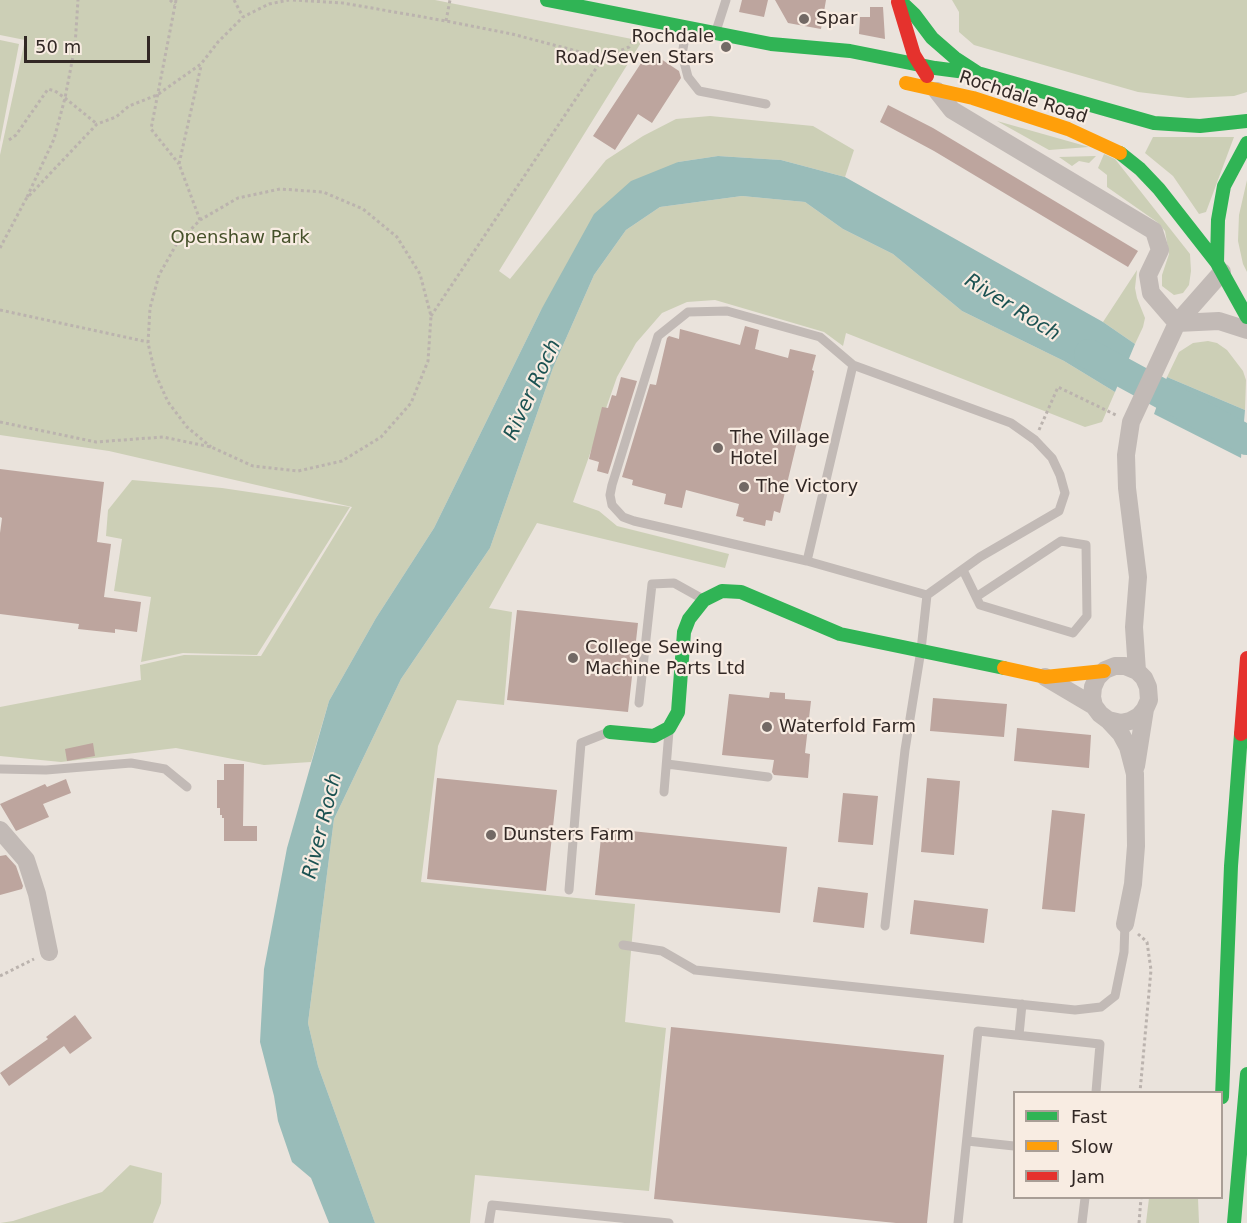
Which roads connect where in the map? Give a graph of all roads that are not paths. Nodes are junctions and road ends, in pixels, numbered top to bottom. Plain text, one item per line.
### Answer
1 (547, 0) edge
2 (726, 0) edge
3 (898, 0) edge
4 (587, 4) edge
5 (687, 28) junction
6 (715, 33) junction
7 (771, 44) junction
8 (837, 64) dead end
9 (921, 65) junction
10 (981, 74) junction
11 (893, 79) dead end
12 (937, 91) junction
13 (765, 104) dead end
14 (1247, 120) edge
15 (1247, 143) edge
16 (1220, 267) junction
17 (1247, 317) edge
18 (1177, 323) junction
19 (1247, 330) edge
20 (853, 365) junction
21 (807, 561) junction
22 (963, 570) junction
23 (927, 595) junction
24 (976, 597) junction
25 (704, 600) junction
26 (1134, 627) junction
27 (921, 650) junction
28 (1247, 658) edge
29 (1105, 670) junction
30 (1137, 671) junction
31 (1045, 676) junction
32 (639, 703) dead end
33 (1094, 706) junction
34 (1145, 709) junction
35 (1108, 720) junction
36 (669, 728) junction
37 (610, 732) joint
38 (667, 764) junction
39 (0, 769) edge
40 (1135, 774) junction
41 (768, 777) dead end
42 (187, 787) dead end
43 (664, 792) dead end
44 (0, 830) edge
45 (569, 890) dead end
46 (1125, 924) joint
47 (885, 926) dead end
48 (623, 945) dead end
49 (49, 952) road end
50 (1022, 1004) junction
51 (1019, 1035) junction
52 (1247, 1074) edge
53 (1096, 1091) edge
54 (1221, 1091) edge
55 (967, 1141) junction
56 (1013, 1146) edge
57 (1085, 1199) edge
58 (655, 1222) edge
59 (489, 1223) edge
60 (669, 1223) edge
61 (958, 1223) edge
62 (1082, 1223) edge
63 (1234, 1223) edge

1 - 4 main road, Rochdale Road
2 - 6 lane
3 - 9 main road
3 - 10 main road
4 - 5 main road, Rochdale Road
5 - 6 main road, Rochdale Road
5 - 13 lane
6 - 7 main road, Rochdale Road
7 - 8 main road, Rochdale Road
7 - 9 main road, Rochdale Road
9 - 10 main road, Rochdale Road
9 - 12 main road
10 - 14 main road, Rochdale Road
11 - 12 main road, Rochdale Road
12 - 16 main road, Rochdale Road
12 - 18 street
15 - 16 main road
16 - 17 main road, Rochdale Road
16 - 18 street
18 - 19 street
18 - 26 street
20 - 21 lane
20 - 21 lane
20 - 22 lane
21 - 23 lane
22 - 23 lane
22 - 24 lane
23 - 27 lane
24 - 24 lane
25 - 27 main road
25 - 32 lane
25 - 36 main road
26 - 29 street
26 - 30 street
27 - 31 main road
27 - 47 lane
28 - 54 main road
29 - 30 street
29 - 31 main road
29 - 33 street
30 - 34 street
31 - 33 street
33 - 35 street
34 - 35 street
34 - 40 street
35 - 40 street
36 - 37 main road
36 - 38 lane
37 - 45 lane
38 - 41 lane
38 - 43 lane
39 - 42 lane
40 - 46 street
44 - 49 street
46 - 50 lane
48 - 50 lane
50 - 51 lane
51 - 53 lane
51 - 55 lane
52 - 63 main road
55 - 56 lane
55 - 61 lane
57 - 62 lane
58 - 59 lane
58 - 60 lane

